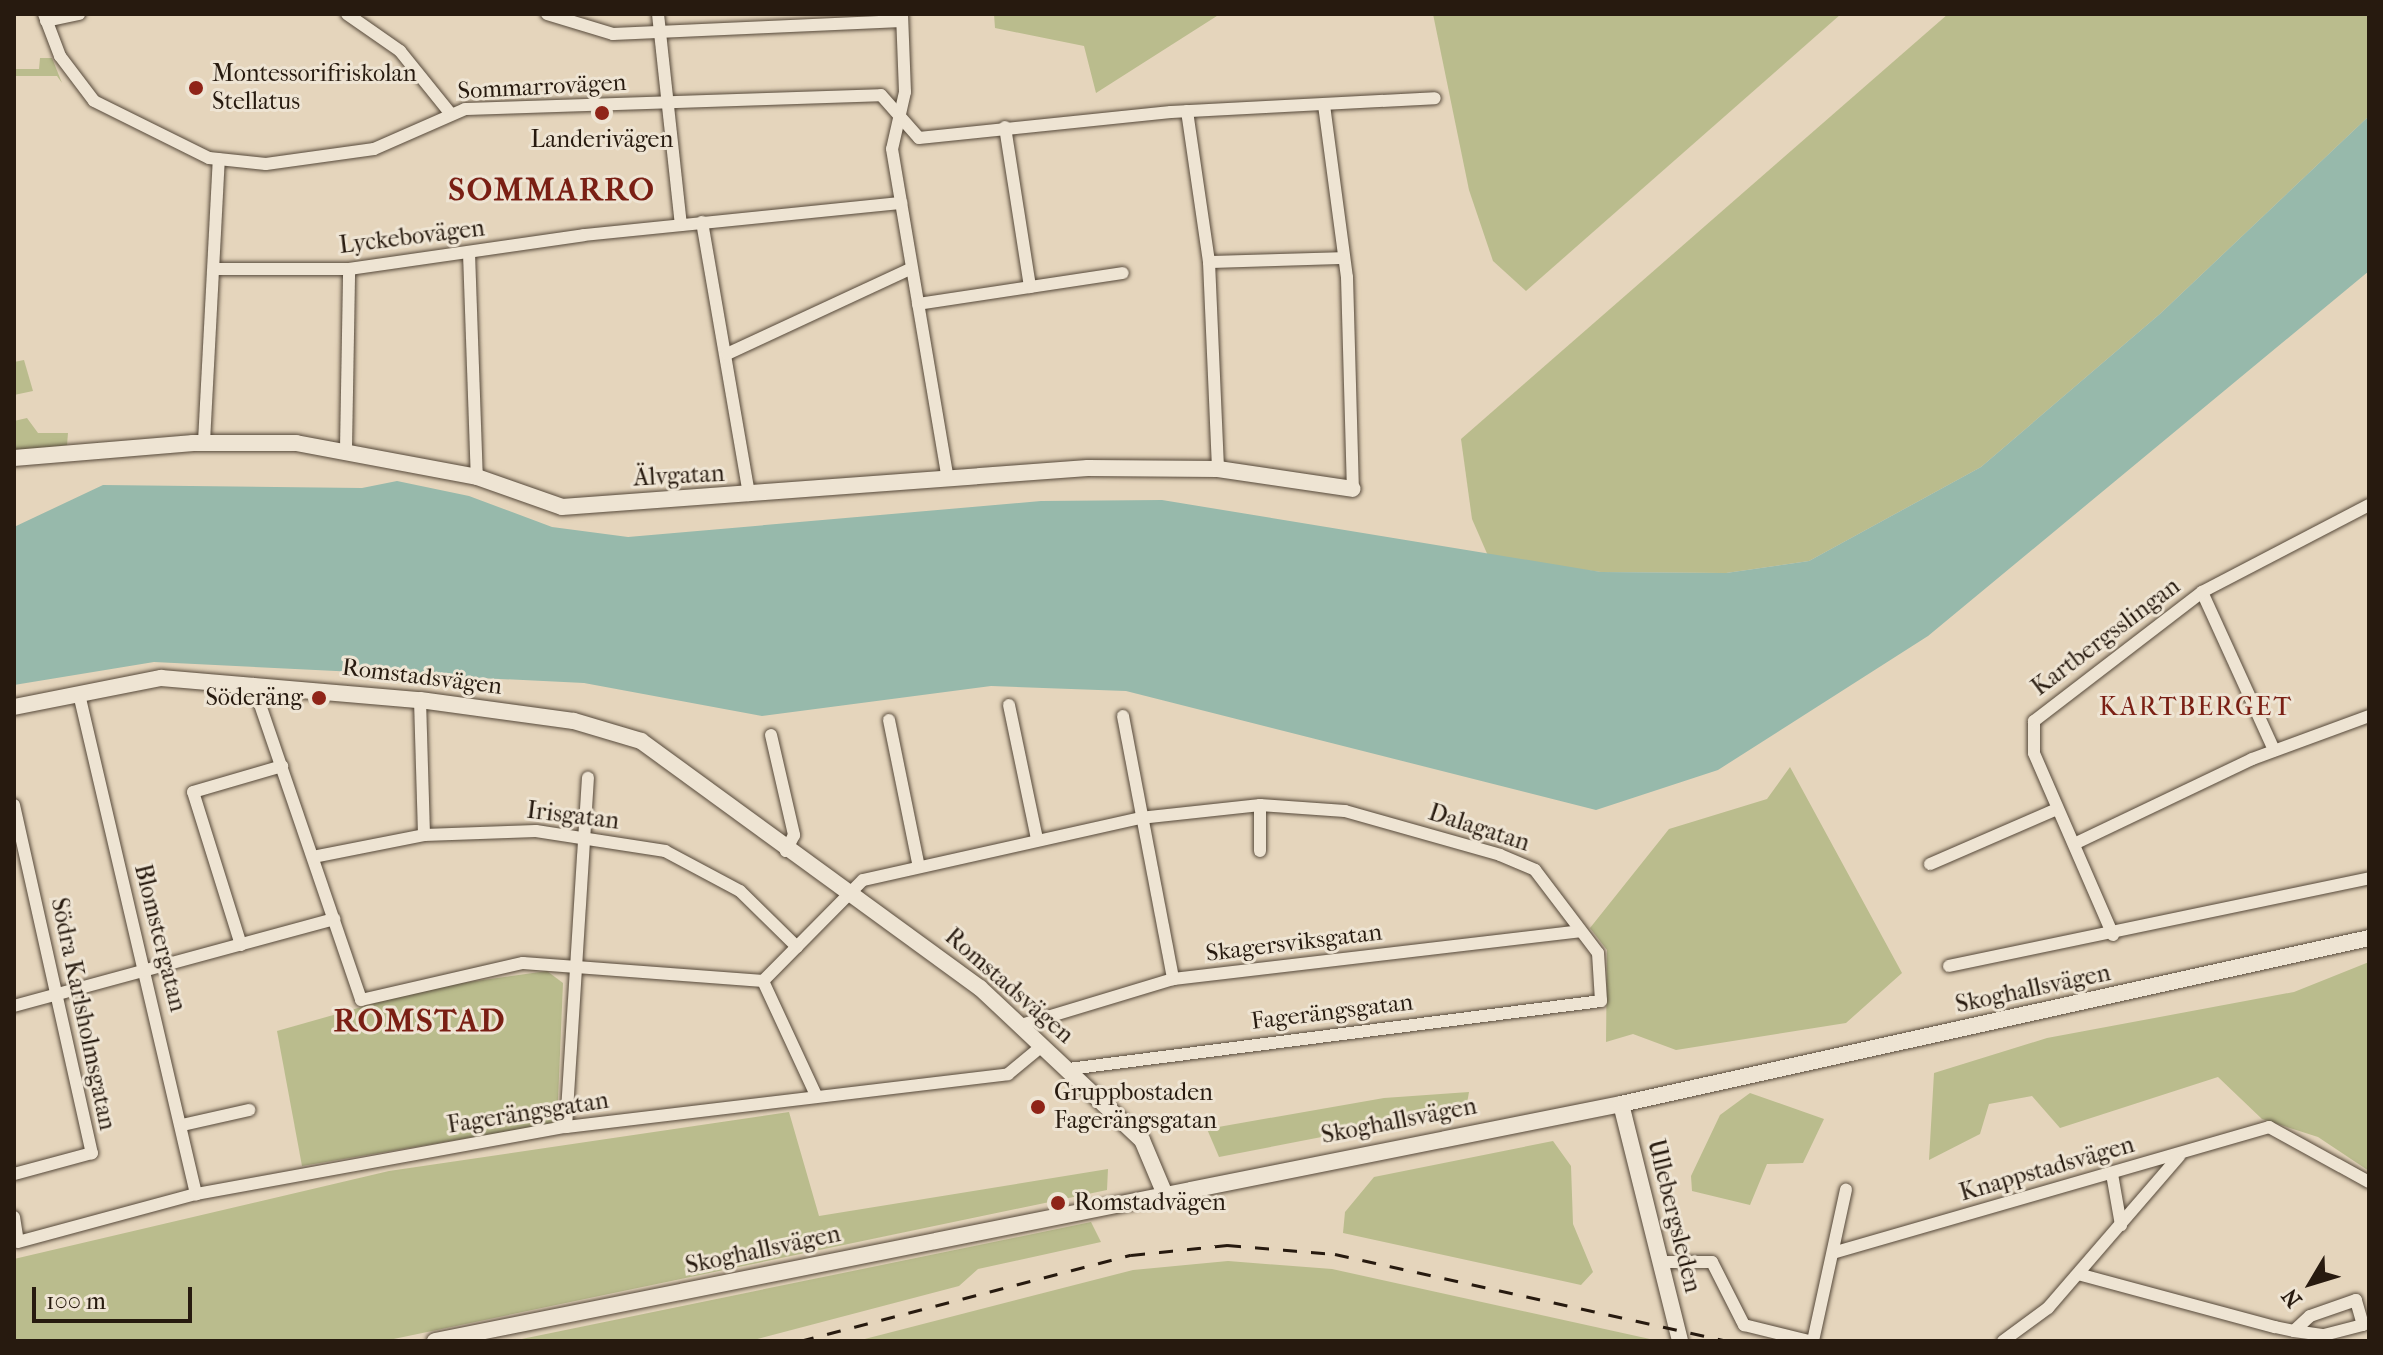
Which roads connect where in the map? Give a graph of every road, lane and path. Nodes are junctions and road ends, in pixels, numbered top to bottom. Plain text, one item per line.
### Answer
1 (79, 14) edge
2 (347, 14) edge
3 (547, 14) edge
4 (658, 14) edge
5 (45, 17) edge
6 (902, 17) edge
7 (661, 35) junction
8 (1435, 98) dead end
9 (669, 103) junction
10 (1329, 105) junction
11 (1187, 111) junction
12 (450, 113) junction
13 (898, 114) junction
14 (1005, 127) junction
15 (219, 159) junction
16 (901, 203) junction
17 (702, 222) junction
18 (681, 225) junction
19 (469, 253) junction
20 (1342, 258) junction
21 (1209, 262) junction
22 (214, 269) junction
23 (349, 269) junction
24 (910, 269) junction
25 (1123, 273) dead end
26 (1030, 287) junction
27 (918, 304) junction
28 (727, 354) junction
29 (204, 442) junction
30 (346, 449) junction
31 (14, 458) edge
32 (1218, 469) junction
33 (947, 475) junction
34 (477, 477) junction
35 (1353, 489) joint
36 (749, 495) junction
37 (2369, 505) edge
38 (2202, 592) junction
39 (253, 684) junction
40 (79, 694) junction
41 (420, 700) junction
42 (1009, 705) dead end
43 (14, 707) edge
44 (1123, 716) dead end
45 (2369, 716) edge
46 (889, 720) dead end
47 (771, 735) dead end
48 (2274, 750) junction
49 (282, 766) junction
50 (588, 778) dead end
51 (14, 805) edge
52 (1260, 805) junction
53 (2057, 809) junction
54 (1140, 818) junction
55 (424, 835) junction
56 (582, 836) junction
57 (1037, 839) junction
58 (2074, 844) junction
59 (786, 851) junction
60 (1260, 851) dead end
61 (313, 857) junction
62 (918, 862) junction
63 (1930, 864) dead end
64 (2369, 878) edge
65 (850, 895) junction
66 (334, 919) junction
67 (1580, 931) junction
68 (2113, 935) junction
69 (2369, 938) edge
70 (241, 945) junction
71 (797, 947) junction
72 (578, 962) junction
73 (1949, 966) dead end
74 (144, 968) junction
75 (1173, 979) junction
76 (763, 981) junction
77 (58, 995) junction
78 (1601, 1001) joint
79 (14, 1006) edge
80 (1021, 1025) junction
81 (1042, 1046) junction
82 (1069, 1069) junction
83 (815, 1093) junction
84 (1621, 1104) junction
85 (249, 1110) dead end
86 (182, 1125) junction
87 (566, 1127) junction
88 (2180, 1155) junction
89 (14, 1174) edge
90 (2112, 1174) junction
91 (2369, 1182) edge
92 (1846, 1190) dead end
93 (1164, 1192) junction
94 (196, 1194) junction
95 (14, 1217) edge
96 (2121, 1225) junction
97 (1836, 1252) junction
98 (1661, 1262) junction
99 (2078, 1274) junction
100 (2294, 1331) junction
101 (2011, 1340) edge
102 (435, 1341) edge
103 (1680, 1341) edge
104 (1811, 1341) edge

1 - 5 street
2 - 12 street
3 - 7 street
4 - 7 street
5 - 15 street, Sommarrovägen
6 - 7 street
6 - 13 street
7 - 9 street
8 - 10 street
9 - 12 street, Sommarrovägen
9 - 13 street, Sommarrovägen
9 - 18 street
10 - 11 street, Sommarrovägen
10 - 20 street
11 - 14 street, Sommarrovägen
11 - 21 street
12 - 15 street, Sommarrovägen
13 - 14 street, Sommarrovägen
13 - 16 street
14 - 26 street
15 - 22 street
16 - 17 street, Lyckebovägen
16 - 24 street
17 - 18 street, Lyckebovägen
17 - 28 street
18 - 19 street, Lyckebovägen
19 - 23 street, Lyckebovägen
19 - 34 street
20 - 21 street
20 - 35 street
21 - 32 street
22 - 23 street, Lyckebovägen
22 - 29 street
23 - 30 street
24 - 27 street
24 - 28 street
25 - 26 street
26 - 27 street
27 - 33 street
28 - 36 street
29 - 30 street, Älvgatan
29 - 31 street, Älvgatan
30 - 34 street, Älvgatan
32 - 33 street, Älvgatan
32 - 35 street, Älvgatan
33 - 36 street, Älvgatan
34 - 36 street, Älvgatan
37 - 38 street, Kartbergsslingan
38 - 48 street
38 - 53 street, Kartbergsslingan
39 - 40 street, Romstadsvägen
39 - 41 street, Romstadsvägen
39 - 49 street
40 - 43 street, Romstadsvägen
40 - 74 street, Blomstergatan
41 - 55 street
41 - 59 street, Romstadsvägen
42 - 57 street
44 - 54 street
45 - 48 street
46 - 62 street
47 - 59 street
48 - 58 street
49 - 61 street
49 - 70 street
50 - 56 street
51 - 77 street, Södra Karlsholmsgatan
52 - 54 street, Dalagatan
52 - 60 street
52 - 67 street, Dalagatan
53 - 58 street, Kartbergsslingan
53 - 63 street
54 - 57 street, Dalagatan
54 - 75 street
55 - 56 street, Irisgatan
55 - 61 street, Irisgatan
56 - 71 street, Irisgatan
56 - 72 street
57 - 62 street, Dalagatan
58 - 68 street, Kartbergsslingan
59 - 65 street, Romstadsvägen
61 - 66 street
62 - 65 street, Dalagatan
64 - 68 street
65 - 71 street, Dalagatan
65 - 80 street, Romstadsvägen
66 - 70 street
66 - 72 street
67 - 75 street, Skagersviksgatan
67 - 78 street, Dalagatan
68 - 73 street
69 - 84 street, Skoghallsvägen
70 - 74 street
71 - 76 street, Dalagatan
72 - 76 street
72 - 87 street
74 - 77 street
74 - 86 street, Blomstergatan
75 - 80 street, Skagersviksgatan
76 - 83 street
77 - 79 street
77 - 89 street, Södra Karlsholmsgatan
78 - 82 street, Fagerängsgatan
80 - 81 street, Romstadsvägen
81 - 82 street, Romstadsvägen
81 - 83 street, Fagerängsgatan
82 - 93 street, Romstadsvägen
83 - 87 street, Fagerängsgatan
84 - 93 street, Skoghallsvägen
84 - 98 street, Ullebergsleden
85 - 86 street
86 - 94 street, Blomstergatan
87 - 94 street, Fagerängsgatan
88 - 90 street, Knappstadsvägen
88 - 91 street, Knappstadsvägen
88 - 96 street
90 - 96 street
90 - 97 street, Knappstadsvägen
92 - 97 street
93 - 102 street, Skoghallsvägen
94 - 95 street, Fagerängsgatan
96 - 99 street
97 - 104 street
98 - 103 street, Ullebergsleden
98 - 104 street
99 - 100 street
99 - 101 street
100 - 100 street

